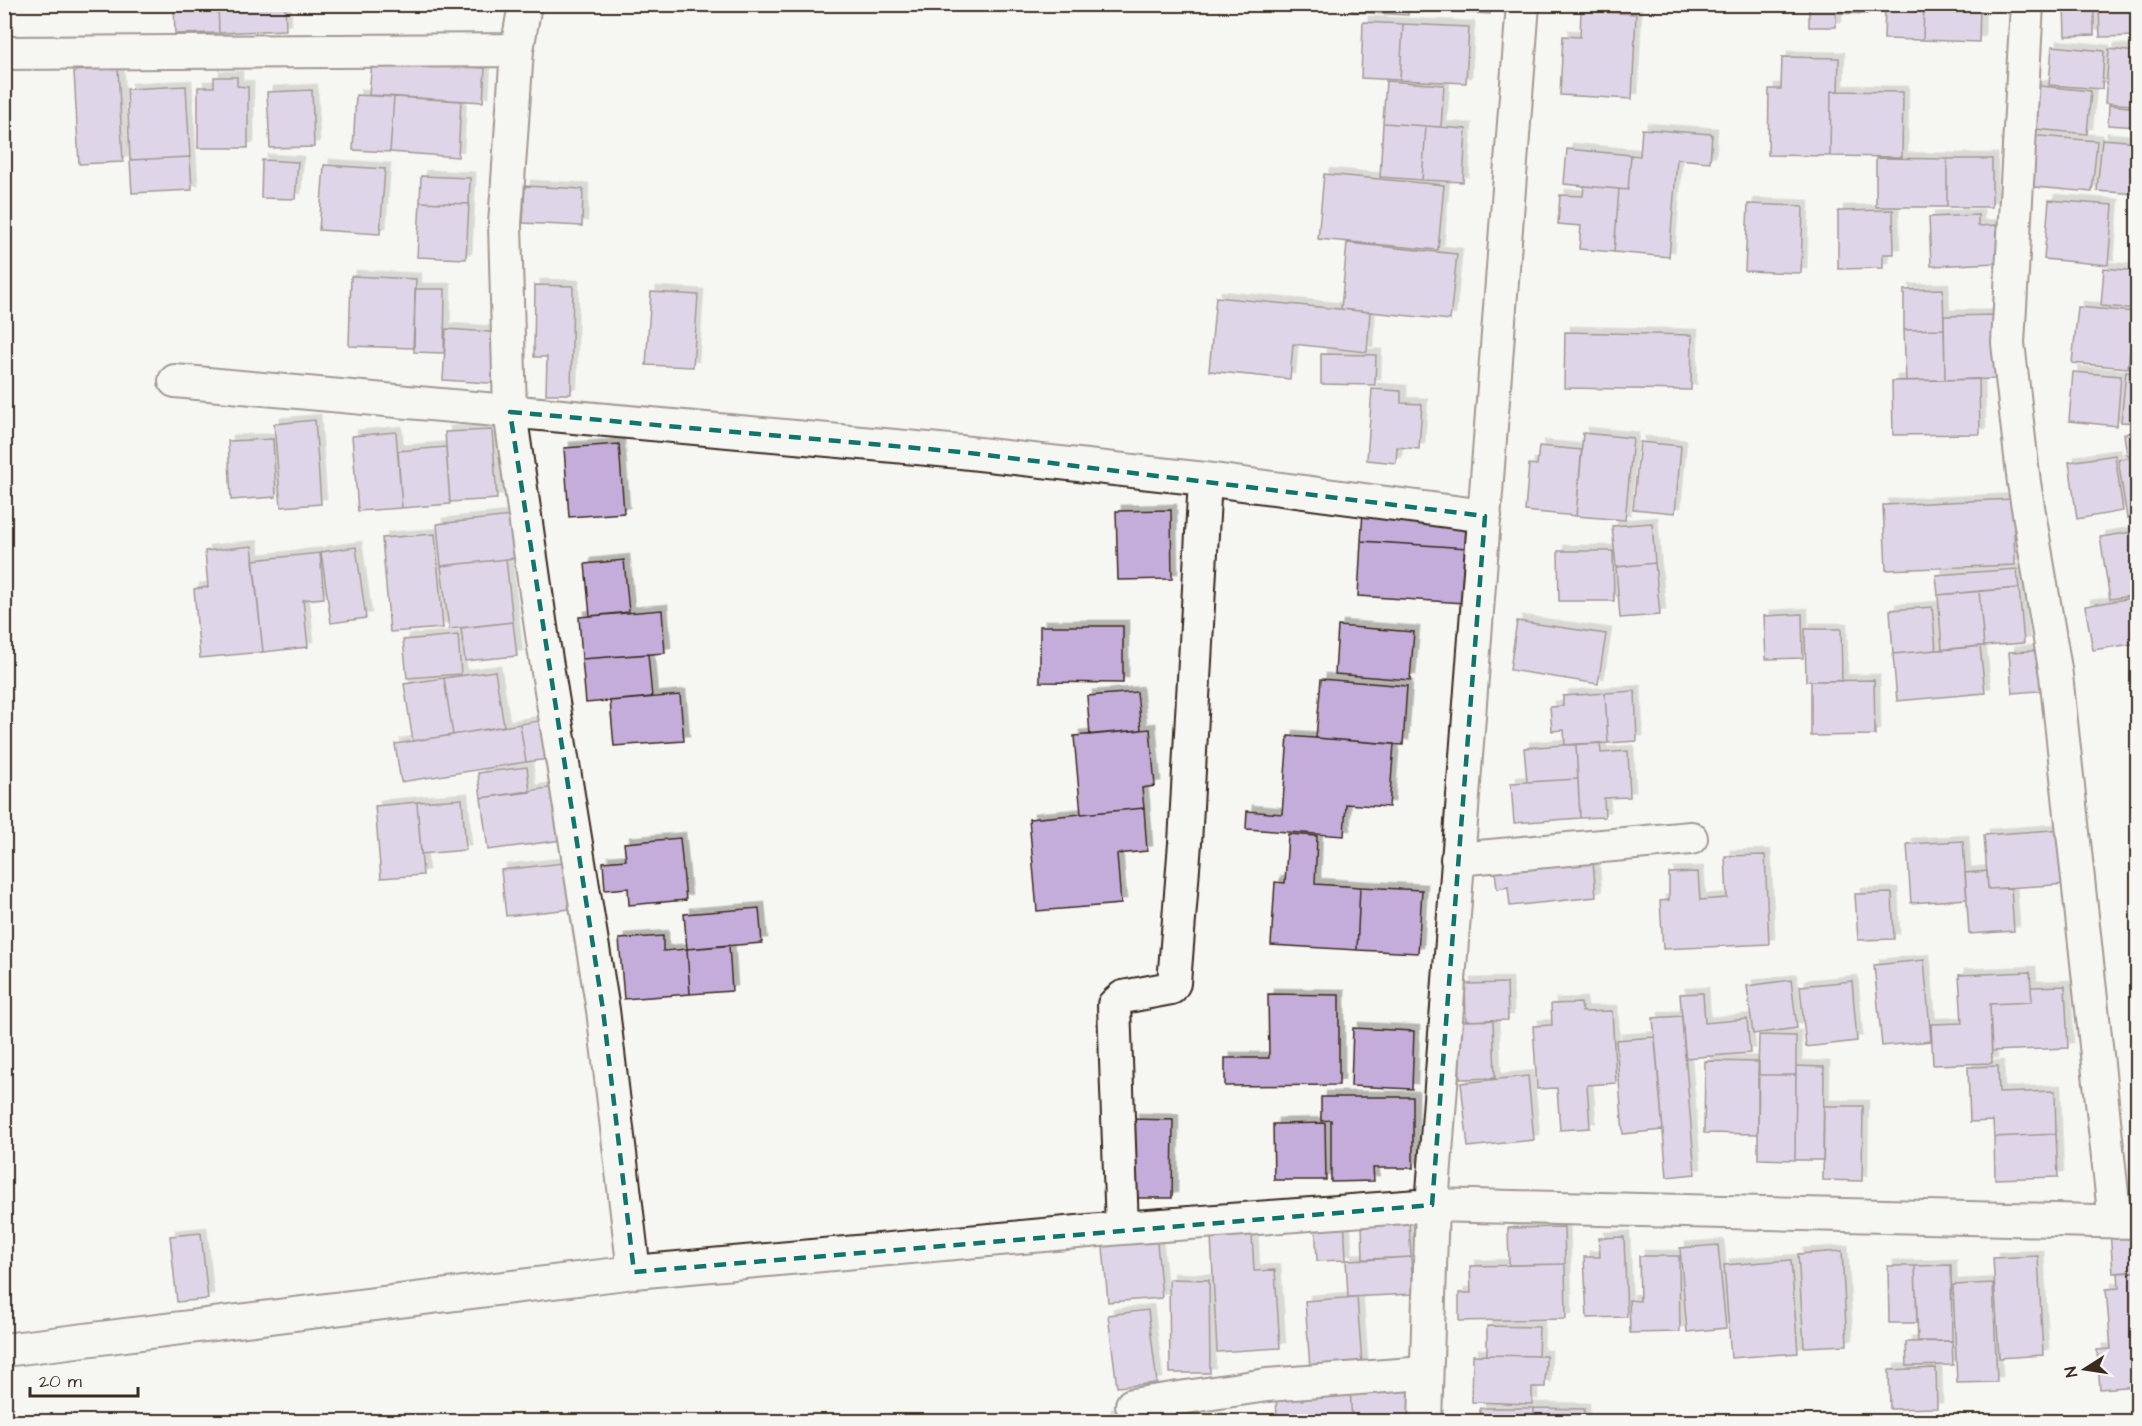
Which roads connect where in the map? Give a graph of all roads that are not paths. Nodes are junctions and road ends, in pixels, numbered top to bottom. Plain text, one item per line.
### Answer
1 (525, 4) edge
2 (1523, 4) edge
3 (2027, 4) edge
4 (516, 50) junction
5 (4, 53) edge
6 (175, 381) dead end
7 (510, 412) junction
8 (1205, 479) junction
9 (1485, 516) junction
10 (1691, 838) dead end
11 (1457, 859) junction
12 (1432, 1205) junction
13 (2126, 1222) edge
14 (1122, 1228) junction
15 (634, 1272) junction
16 (4, 1350) edge
17 (1425, 1373) junction
18 (1132, 1406) dead end
19 (1425, 1422) edge

1 - 4 street
2 - 9 street
3 - 13 street
4 - 5 street
4 - 7 street
6 - 7 street
7 - 8 street
7 - 15 street
8 - 9 street
8 - 14 street
9 - 11 street
10 - 11 street
11 - 12 street
12 - 13 street
12 - 14 street
12 - 17 street
14 - 15 street
15 - 16 street
17 - 18 street
17 - 19 street

